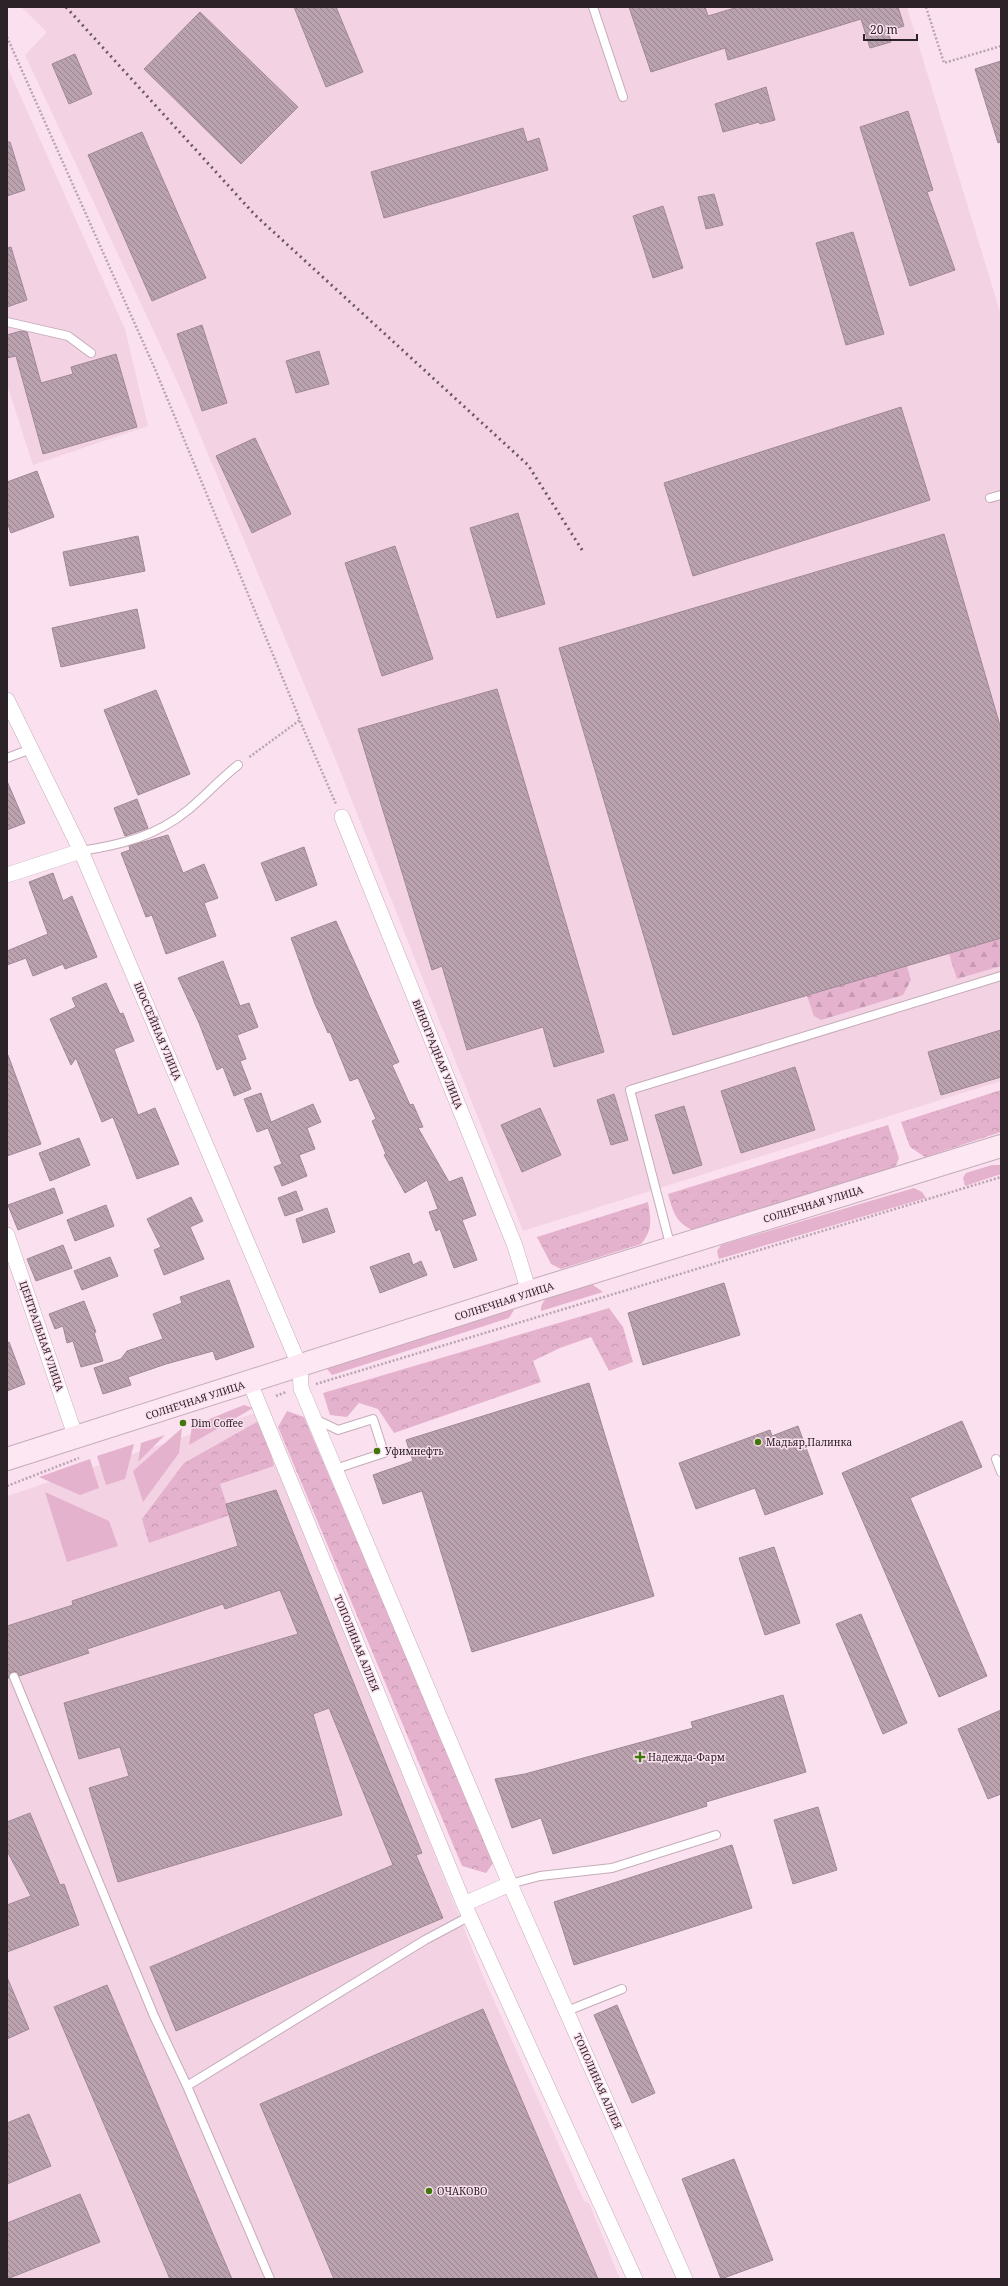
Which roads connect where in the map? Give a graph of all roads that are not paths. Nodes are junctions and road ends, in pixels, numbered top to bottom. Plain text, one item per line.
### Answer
1 (594, 7) edge
2 (623, 97) dead end
3 (7, 322) edge
4 (91, 353) dead end
5 (1001, 495) edge
6 (990, 498) dead end
7 (7, 700) edge
8 (31, 749) junction
9 (7, 758) edge
10 (238, 765) road end
11 (342, 817) road end
12 (82, 851) junction
13 (7, 875) edge
14 (1001, 976) edge
15 (1001, 1146) edge
16 (7, 1235) edge
17 (671, 1249) junction
18 (529, 1292) junction
19 (300, 1378) junction
20 (250, 1383) junction
21 (313, 1418) junction
22 (76, 1438) junction
23 (7, 1459) edge
24 (996, 1459) dead end
25 (335, 1469) junction
26 (1001, 1472) edge
27 (14, 1678) dead end
28 (716, 1835) dead end
29 (510, 1884) junction
30 (467, 1910) junction
31 (622, 1989) dead end
32 (567, 2011) junction
33 (187, 2086) junction
34 (270, 2279) edge
35 (635, 2279) edge
36 (685, 2279) edge

1 - 2 lane
3 - 4 lane
5 - 6 lane
7 - 8 street, ШОССЕЙНАЯ УЛИЦА
8 - 9 lane
8 - 12 street, ШОССЕЙНАЯ УЛИЦА
10 - 12 lane
11 - 18 street, ВИНОГРАДНАЯ УЛИЦА
12 - 13 street
12 - 19 street, ШОССЕЙНАЯ УЛИЦА
14 - 17 lane
15 - 17 main road, СОЛНЕЧНАЯ УЛИЦА
16 - 22 street, ЦЕНТРАЛЬНАЯ УЛИЦА
17 - 18 main road, СОЛНЕЧНАЯ УЛИЦА
18 - 19 main road, СОЛНЕЧНАЯ УЛИЦА
19 - 20 main road, СОЛНЕЧНАЯ УЛИЦА
19 - 21 street, ТОПОЛИНАЯ АЛЛЕЯ
20 - 22 main road, СОЛНЕЧНАЯ УЛИЦА
20 - 30 street, ТОПОЛИНАЯ АЛЛЕЯ
21 - 25 street, ТОПОЛИНАЯ АЛЛЕЯ
21 - 25 lane
22 - 23 main road, СОЛНЕЧНАЯ УЛИЦА
24 - 26 lane
25 - 29 street, ТОПОЛИНАЯ АЛЛЕЯ
27 - 33 lane
28 - 29 lane
29 - 30 street
29 - 32 street, ТОПОЛИНАЯ АЛЛЕЯ
30 - 33 lane
30 - 35 street, ТОПОЛИНАЯ АЛЛЕЯ
31 - 32 lane
32 - 36 street, ТОПОЛИНАЯ АЛЛЕЯ
33 - 34 lane

